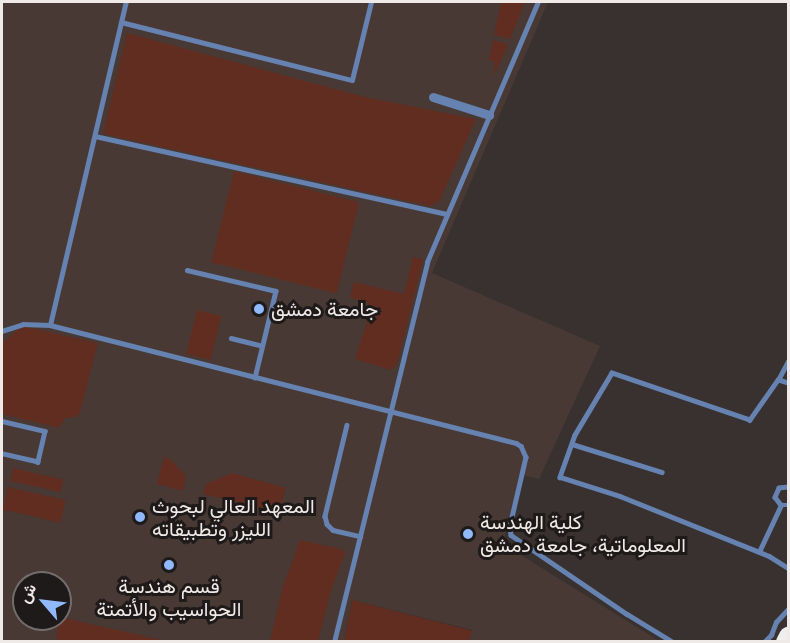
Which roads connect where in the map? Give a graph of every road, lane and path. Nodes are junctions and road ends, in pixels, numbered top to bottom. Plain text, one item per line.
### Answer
1 (126, 2) edge
2 (371, 2) edge
3 (538, 2) edge
4 (121, 22) junction
5 (433, 97) dead end
6 (489, 115) junction
7 (95, 136) junction
8 (446, 214) junction
9 (187, 270) dead end
10 (50, 325) junction
11 (2, 331) edge
12 (231, 338) dead end
13 (262, 346) junction
14 (789, 361) edge
15 (255, 378) junction
16 (778, 380) junction
17 (789, 383) edge
18 (391, 412) junction
19 (2, 421) edge
20 (347, 425) dead end
21 (572, 444) junction
22 (2, 454) edge
23 (662, 472) dead end
24 (789, 487) edge
25 (781, 505) junction
26 (789, 505) edge
27 (360, 536) junction
28 (759, 552) junction
29 (789, 568) edge
30 (789, 609) edge
31 (789, 636) edge
32 (662, 639) edge
33 (334, 642) edge
34 (673, 642) edge
35 (764, 642) edge
36 (785, 642) edge

1 - 4 lane
2 - 4 lane
3 - 6 lane
4 - 7 lane
5 - 6 street
6 - 8 lane
7 - 8 lane
7 - 10 lane
8 - 18 lane
9 - 13 lane
10 - 11 lane
10 - 15 lane
12 - 13 lane
13 - 15 lane
14 - 16 lane
15 - 18 lane
16 - 17 lane
16 - 21 lane
18 - 27 lane
18 - 32 lane
19 - 22 lane
20 - 27 lane
21 - 23 lane
21 - 28 lane
24 - 25 lane
25 - 26 lane
25 - 28 lane
27 - 33 lane
28 - 29 lane
30 - 35 lane
31 - 36 highway
32 - 34 lane

